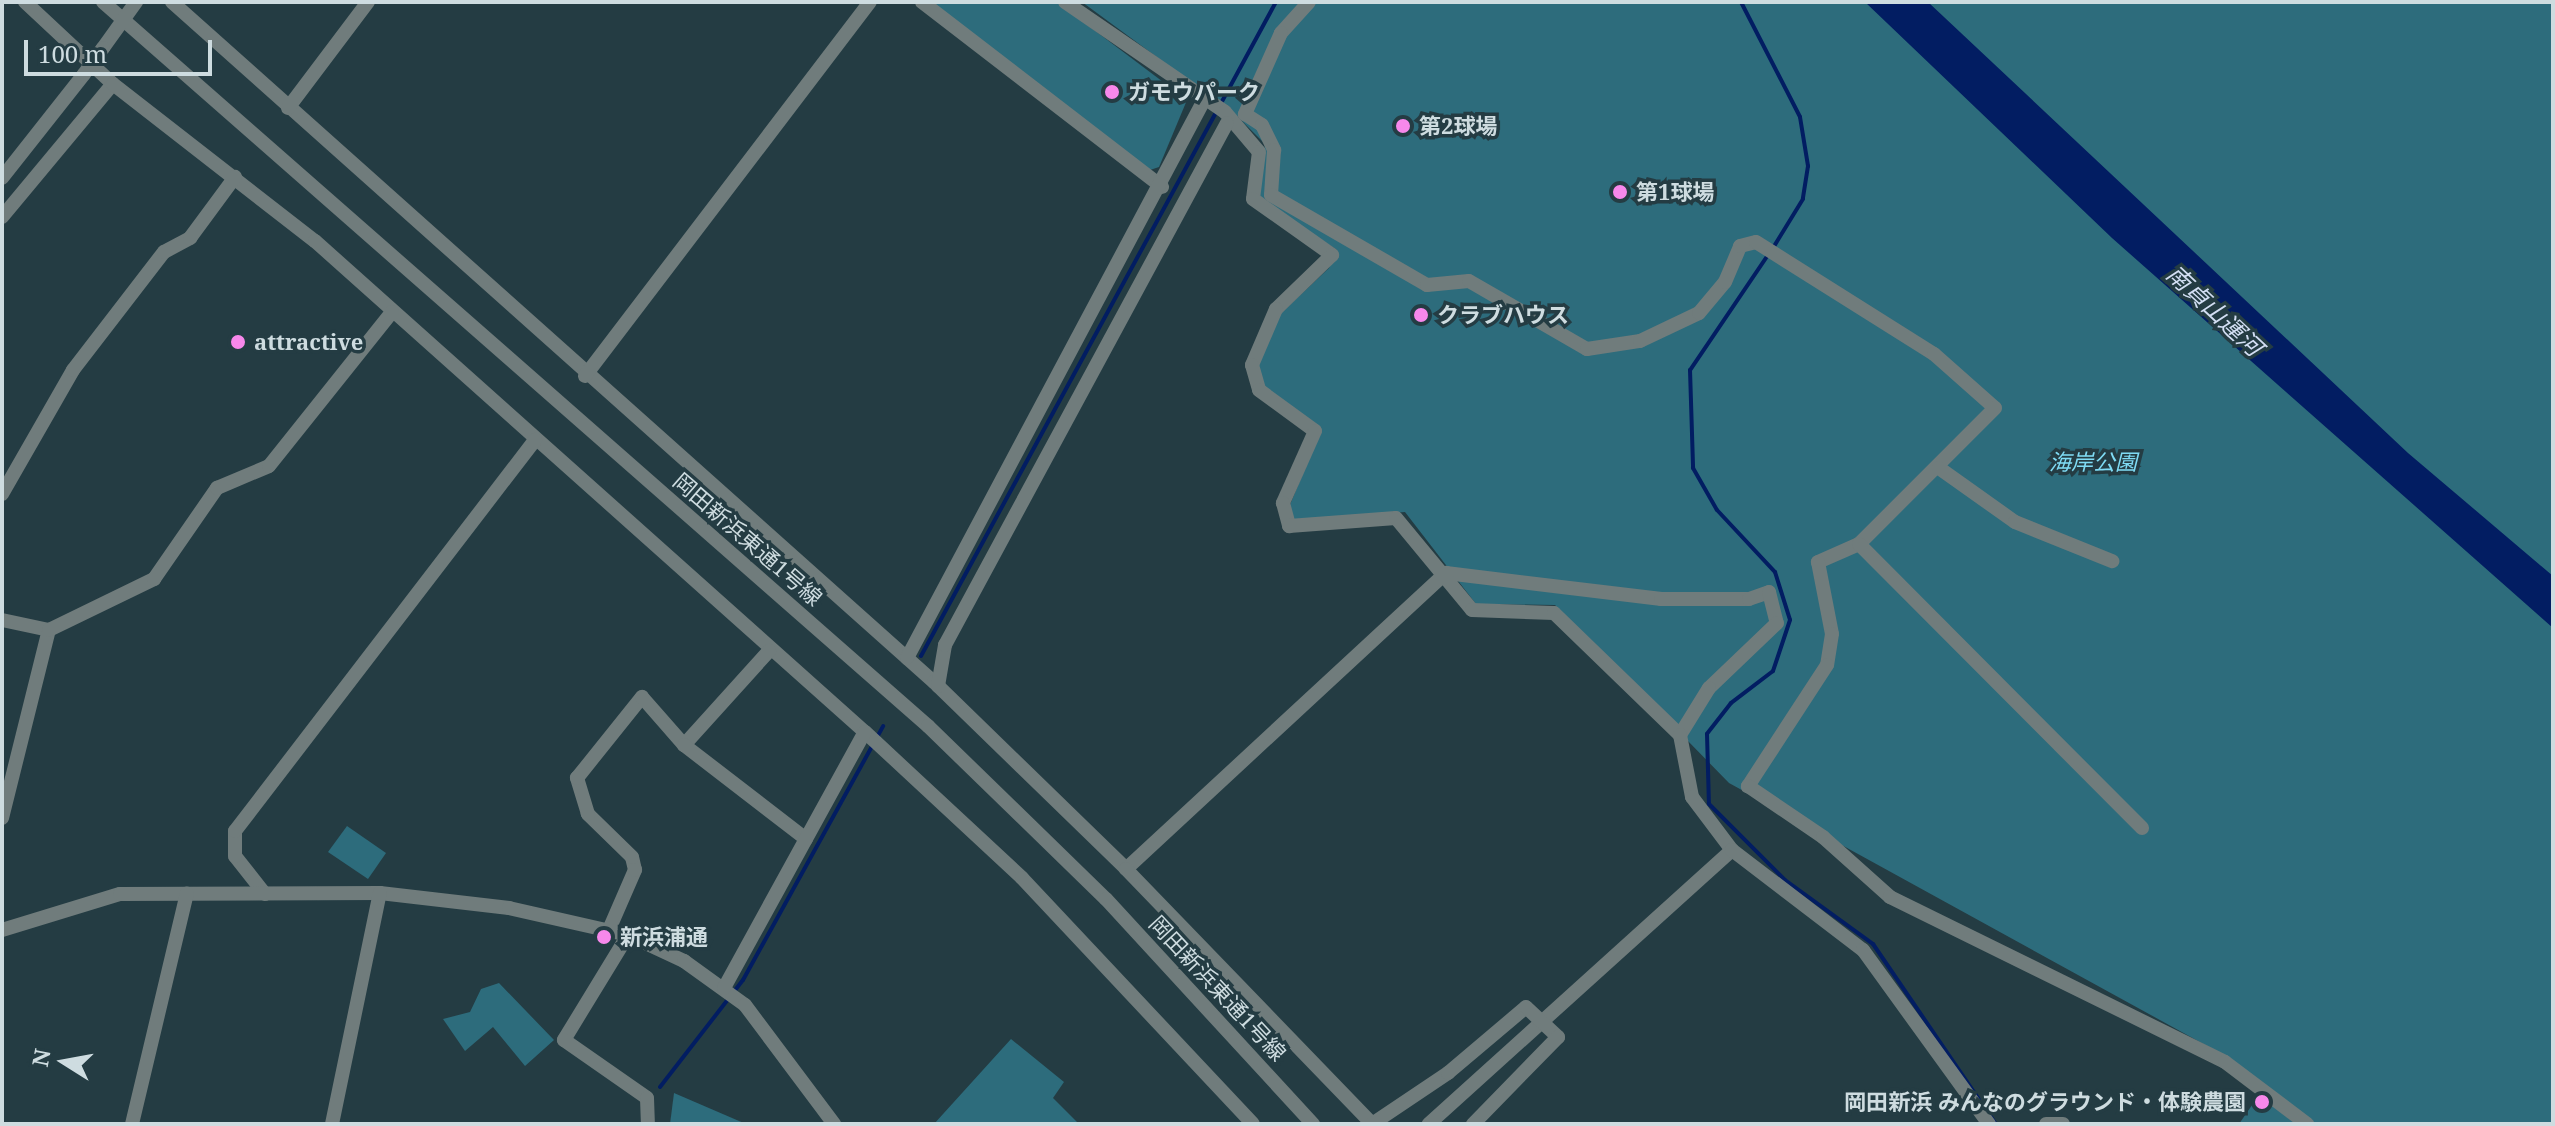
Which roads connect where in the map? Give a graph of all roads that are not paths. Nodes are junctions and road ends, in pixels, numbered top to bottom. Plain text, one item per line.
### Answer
1 (25, 2) edge
2 (103, 2) edge
3 (136, 2) edge
4 (172, 2) edge
5 (368, 2) edge
6 (870, 2) edge
7 (922, 2) edge
8 (1065, 2) edge
9 (1309, 2) edge
10 (123, 20) junction
11 (113, 84) junction
12 (1207, 104) junction
13 (288, 108) junction
14 (1226, 118) junction
15 (235, 177) junction
16 (2, 178) edge
17 (1162, 187) junction
18 (2, 217) edge
19 (392, 312) junction
20 (585, 376) junction
21 (535, 440) junction
22 (1939, 468) junction
23 (2, 494) edge
24 (1859, 544) junction
25 (2112, 561) dead end
26 (1446, 573) junction
27 (2, 620) edge
28 (49, 630) junction
29 (769, 651) junction
30 (907, 658) junction
31 (938, 686) junction
32 (1680, 735) junction
33 (872, 739) junction
34 (684, 745) junction
35 (2, 818) edge
36 (2142, 828) dead end
37 (806, 839) junction
38 (1732, 850) junction
39 (1126, 869) junction
40 (187, 893) junction
41 (380, 893) junction
42 (265, 894) junction
43 (2, 930) edge
44 (608, 932) junction
45 (628, 935) junction
46 (731, 994) junction
47 (1540, 1022) junction
48 (132, 1124) edge
49 (332, 1124) edge
50 (648, 1124) edge
51 (834, 1124) edge
52 (1253, 1124) edge
53 (1313, 1124) edge
54 (1429, 1124) edge
55 (1473, 1124) edge
56 (1989, 1124) edge
57 (2046, 1124) edge
58 (2063, 1124) edge
59 (2307, 1124) edge

1 - 11 street
2 - 10 street, 岡田新浜東通1号線
3 - 10 street
4 - 13 street
5 - 13 street
6 - 20 street
7 - 17 street
8 - 12 street
9 - 22 street
10 - 16 street, bridge
10 - 53 street, 岡田新浜東通1号線
11 - 15 street
11 - 18 street
12 - 14 street
12 - 17 street
13 - 20 street
14 - 26 street
14 - 31 street
15 - 19 street
15 - 23 street
17 - 30 street
19 - 21 street
19 - 28 street
20 - 30 street
21 - 29 street
21 - 42 street
22 - 24 street
22 - 25 street
24 - 36 street
24 - 59 street
26 - 32 street
26 - 32 street
26 - 39 street
27 - 28 street
28 - 35 street
29 - 33 street
29 - 34 street
30 - 31 street
31 - 39 street
32 - 38 street
33 - 37 street
33 - 52 street
34 - 37 street
34 - 44 street
37 - 46 street
38 - 47 street
38 - 56 street
39 - 47 street
40 - 42 street
40 - 43 street
40 - 48 street
41 - 42 street
41 - 44 street
41 - 49 street
44 - 45 street
45 - 46 street
45 - 50 street
46 - 51 street
47 - 54 street
47 - 55 street
57 - 58 street

